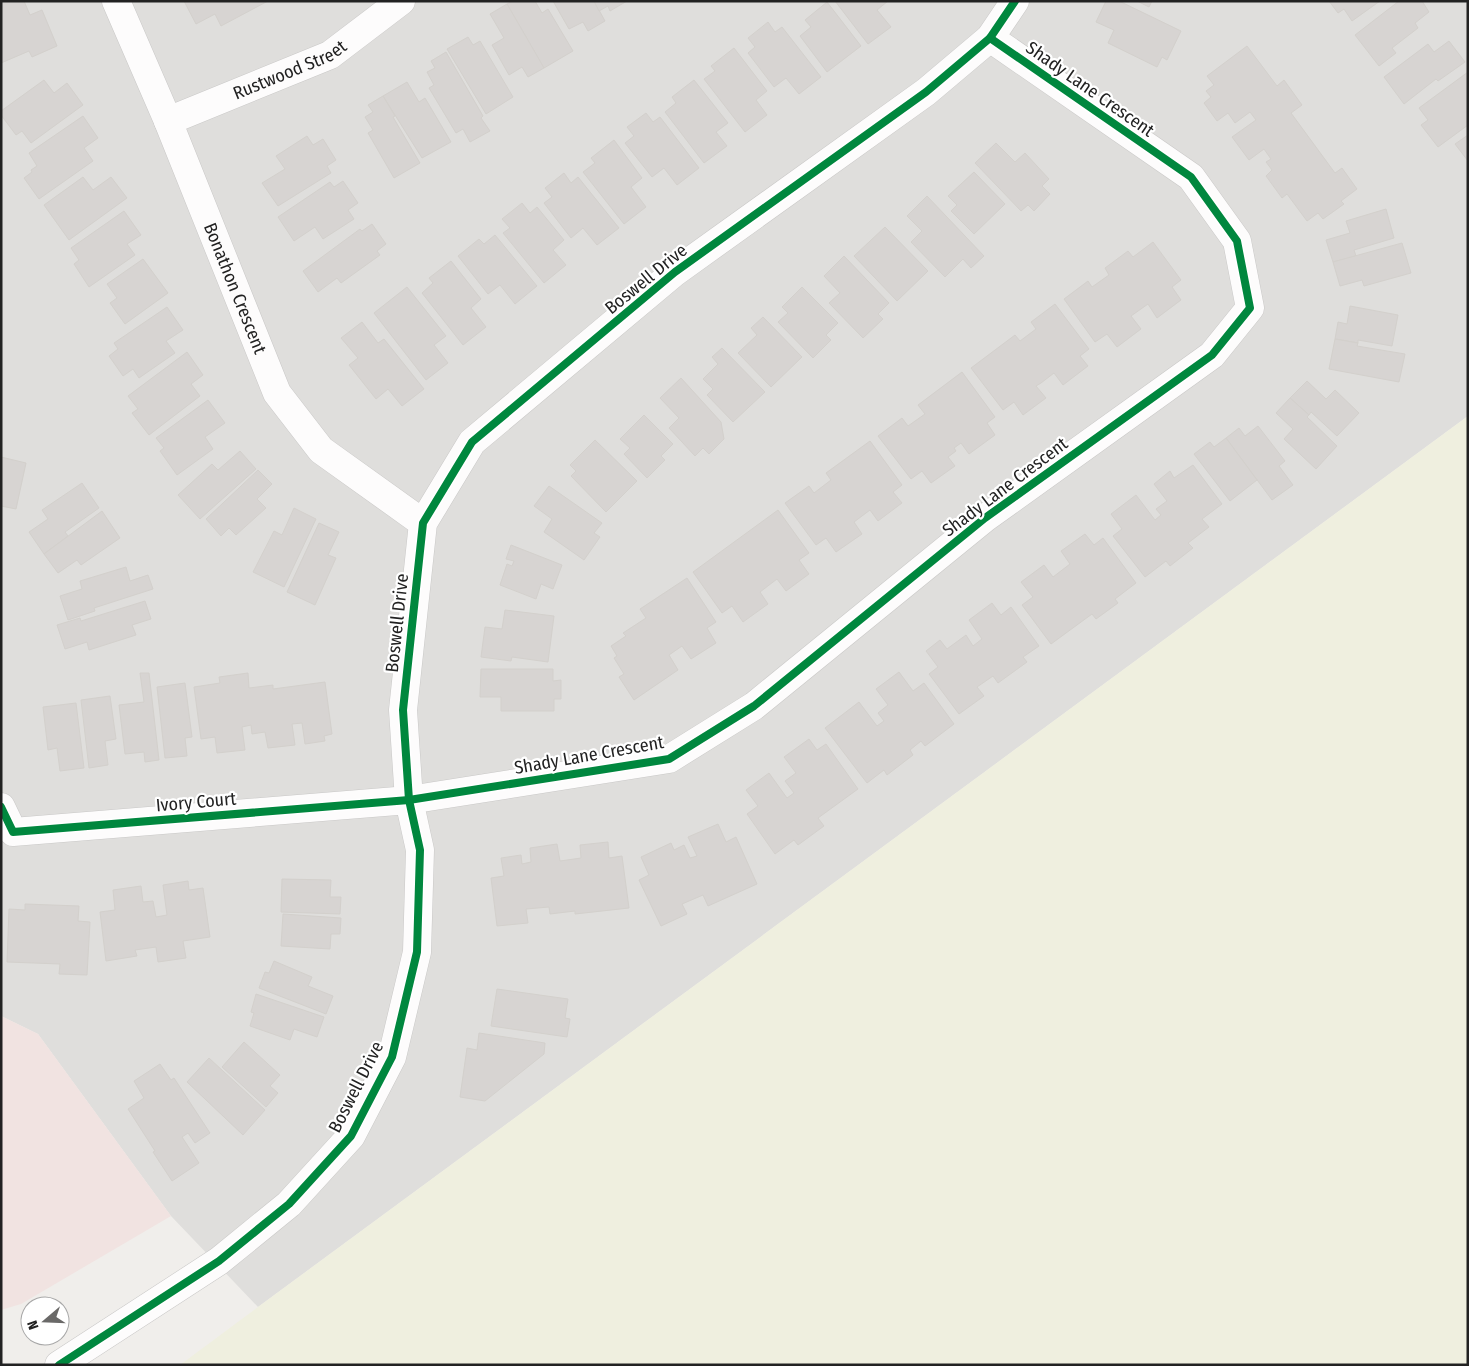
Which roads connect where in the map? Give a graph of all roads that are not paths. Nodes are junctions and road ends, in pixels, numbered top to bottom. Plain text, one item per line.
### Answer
1 (116, 1) edge
2 (401, 1) edge
3 (1015, 1) edge
4 (990, 38) junction
5 (168, 120) junction
6 (423, 523) junction
7 (409, 800) junction
8 (1, 807) edge
9 (59, 1365) edge

1 - 5 street, Bonathon Crescent
2 - 5 street, Rustwood Street
3 - 4 street, Boswell Drive
4 - 6 street, Boswell Drive
4 - 7 street, Shady Lane Crescent
5 - 6 street, Bonathon Crescent
6 - 7 street, Boswell Drive
7 - 8 street, Ivory Court
7 - 9 street, Boswell Drive

